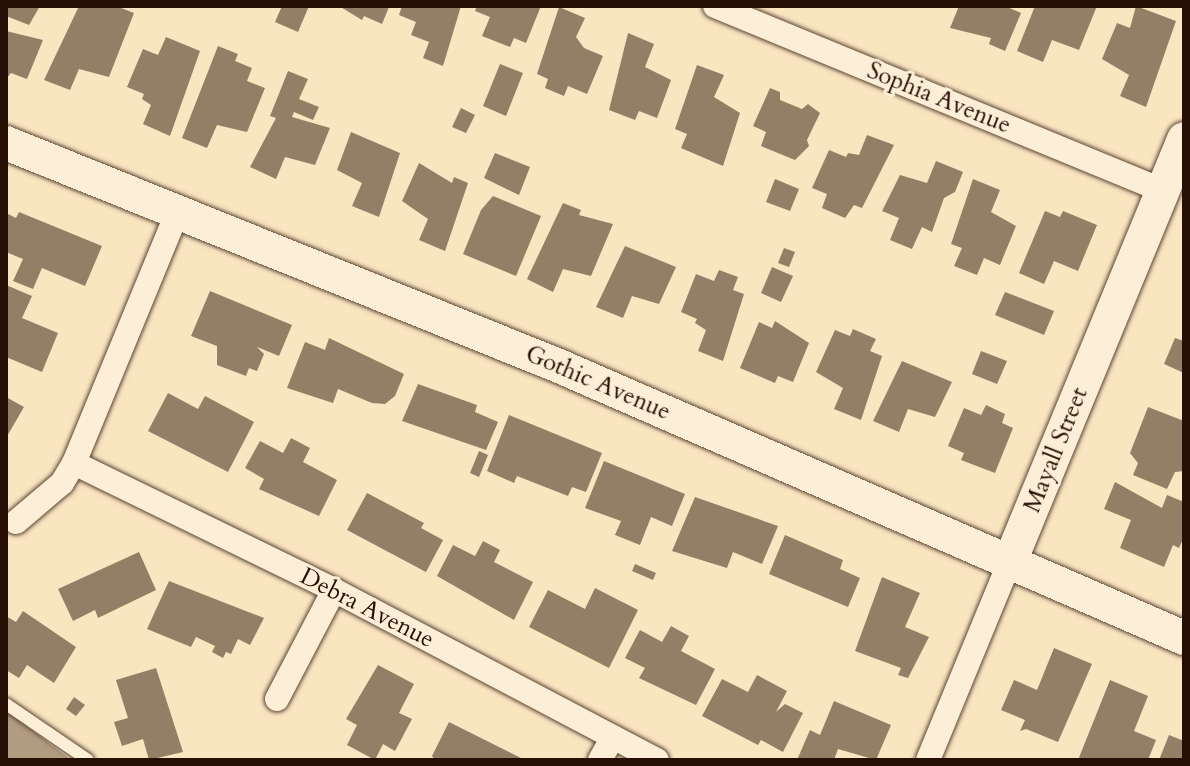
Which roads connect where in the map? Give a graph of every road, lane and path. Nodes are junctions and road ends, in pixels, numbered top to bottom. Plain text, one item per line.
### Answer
1 (715, 6) edge
2 (1184, 139) edge
3 (6, 143) edge
4 (1163, 191) junction
5 (178, 211) junction
6 (74, 463) junction
7 (16, 522) dead end
8 (1011, 559) junction
9 (334, 590) junction
10 (1184, 638) edge
11 (277, 699) dead end
12 (6, 704) edge
13 (613, 737) junction
14 (88, 760) edge
15 (600, 760) edge
16 (657, 760) edge
17 (928, 760) edge

1 - 4 street, Sophia Avenue
2 - 4 street, Mayall Street
3 - 5 street, Gothic Avenue
4 - 8 street, Mayall Street
5 - 6 street
5 - 8 street, Gothic Avenue
6 - 7 street
6 - 9 street, Debra Avenue
8 - 10 street, Gothic Avenue
8 - 17 street, Mayall Street
9 - 11 street
9 - 13 street, Debra Avenue
12 - 14 lane
13 - 15 street
13 - 16 street, Debra Avenue

